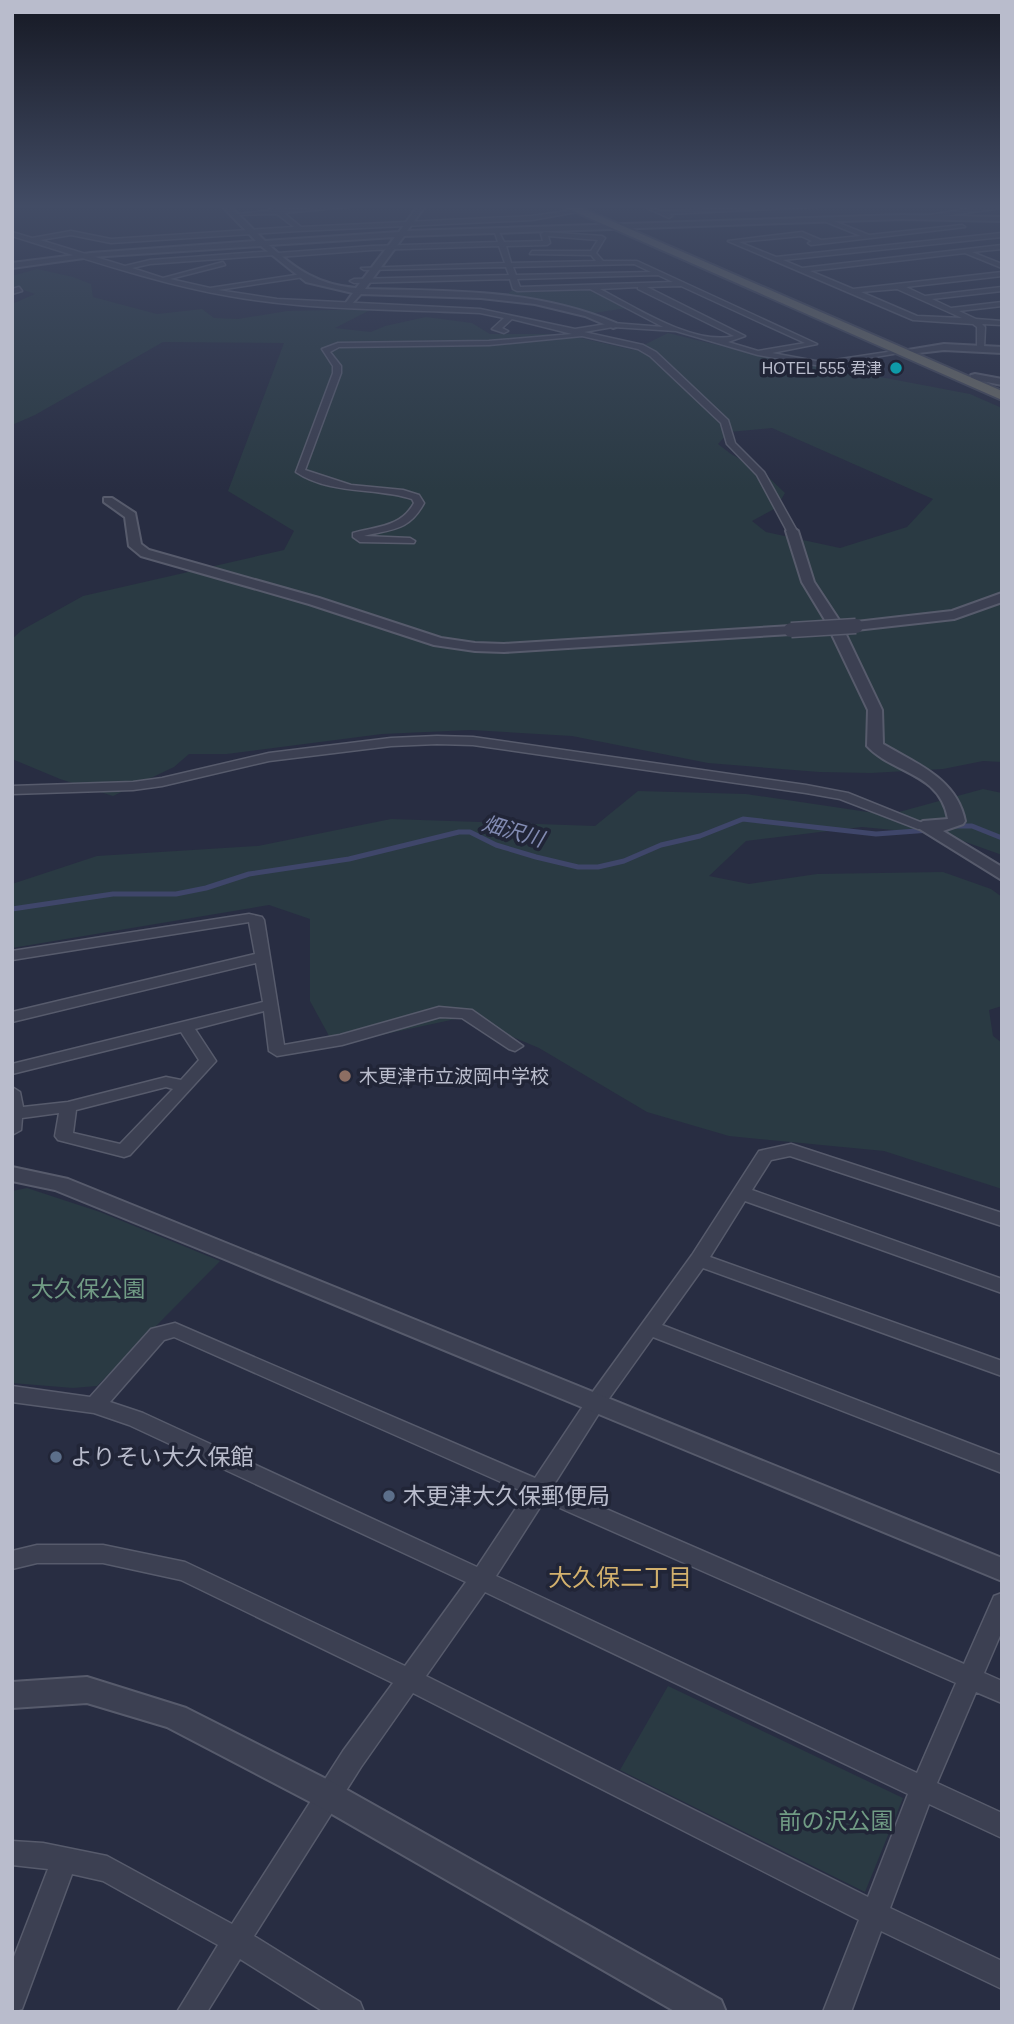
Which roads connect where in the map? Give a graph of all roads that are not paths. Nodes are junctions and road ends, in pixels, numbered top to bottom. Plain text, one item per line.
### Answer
1 (283, 300) edge
2 (340, 300) edge
3 (352, 300) edge
4 (529, 300) edge
5 (617, 300) edge
6 (669, 300) edge
7 (720, 300) edge
8 (780, 300) edge
9 (795, 300) edge
10 (873, 300) edge
11 (929, 300) edge
12 (337, 304) junction
13 (349, 304) junction
14 (1002, 304) edge
15 (950, 310) junction
16 (510, 317) junction
17 (766, 322) junction
18 (976, 322) junction
19 (1002, 323) edge
20 (752, 324) dead end
21 (613, 325) junction
22 (739, 326) dead end
23 (671, 328) junction
24 (726, 328) junction
25 (504, 331) dead end
26 (578, 333) junction
27 (716, 342) junction
28 (980, 348) junction
29 (1002, 349) edge
30 (907, 351) junction
31 (758, 353) junction
32 (975, 377) junction
33 (1002, 382) edge
34 (1002, 389) edge
35 (1002, 396) edge
36 (108, 500) dead end
37 (792, 531) joint
38 (410, 541) dead end
39 (1002, 597) edge
40 (12, 790) edge
41 (923, 826) junction
42 (1002, 875) edge
43 (12, 956) edge
44 (262, 957) junction
45 (271, 1005) junction
46 (12, 1017) edge
47 (185, 1026) junction
48 (515, 1046) dead end
49 (12, 1069) edge
50 (184, 1086) junction
51 (12, 1092) edge
52 (68, 1107) junction
53 (14, 1121) edge
54 (12, 1174) edge
55 (741, 1193) junction
56 (1002, 1220) edge
57 (699, 1260) junction
58 (1002, 1286) edge
59 (649, 1328) junction
60 (1002, 1369) edge
61 (12, 1394) edge
62 (596, 1402) junction
63 (95, 1405) junction
64 (1002, 1465) edge
65 (538, 1489) junction
66 (12, 1560) edge
67 (1002, 1570) edge
68 (481, 1580) junction
69 (1002, 1603) edge
70 (969, 1678) junction
71 (410, 1679) junction
72 (1002, 1692) edge
73 (12, 1695) edge
74 (923, 1787) junction
75 (329, 1796) junction
76 (1002, 1826) edge
77 (12, 1853) edge
78 (64, 1860) junction
79 (874, 1914) junction
80 (237, 1941) junction
81 (1002, 1975) edge
82 (12, 1999) edge
83 (191, 2012) edge
84 (350, 2012) edge
85 (709, 2012) edge
86 (837, 2012) edge

1 - 12 street
2 - 12 street
3 - 13 street
4 - 21 street
5 - 23 street
6 - 24 street
7 - 17 street
8 - 30 highway
9 - 30 highway
10 - 18 street
11 - 15 street
12 - 13 street
13 - 16 street
14 - 15 street
15 - 18 street
16 - 25 street
16 - 26 street
17 - 20 street
17 - 31 street
18 - 19 street
18 - 28 street
21 - 23 street
21 - 26 street
22 - 24 street
23 - 27 street
24 - 27 street
26 - 37 street
26 - 38 street
27 - 31 street
28 - 29 street
28 - 30 street
30 - 31 street
30 - 32 highway
30 - 35 highway
32 - 33 street
32 - 34 highway
36 - 39 street, bridge
37 - 41 street
40 - 41 street
41 - 42 street
43 - 44 street
44 - 45 street
44 - 46 street
45 - 47 street
45 - 48 street
47 - 49 street
47 - 50 street
50 - 52 street
50 - 52 street
51 - 53 street
52 - 53 street
54 - 62 street
55 - 56 street
55 - 57 street
55 - 58 street
57 - 59 street
57 - 60 street
59 - 62 street
59 - 64 street
61 - 63 street
62 - 65 street
62 - 67 street
63 - 65 street
63 - 68 street
65 - 68 street
65 - 70 street
66 - 71 street
68 - 71 street
68 - 74 street
69 - 70 street
70 - 72 street
70 - 74 street
71 - 75 street
71 - 79 street
73 - 75 street
74 - 76 street
74 - 79 street
75 - 80 street
75 - 85 street
77 - 78 street
78 - 80 street
78 - 82 street
79 - 81 street
79 - 86 street
80 - 83 street
80 - 84 street

